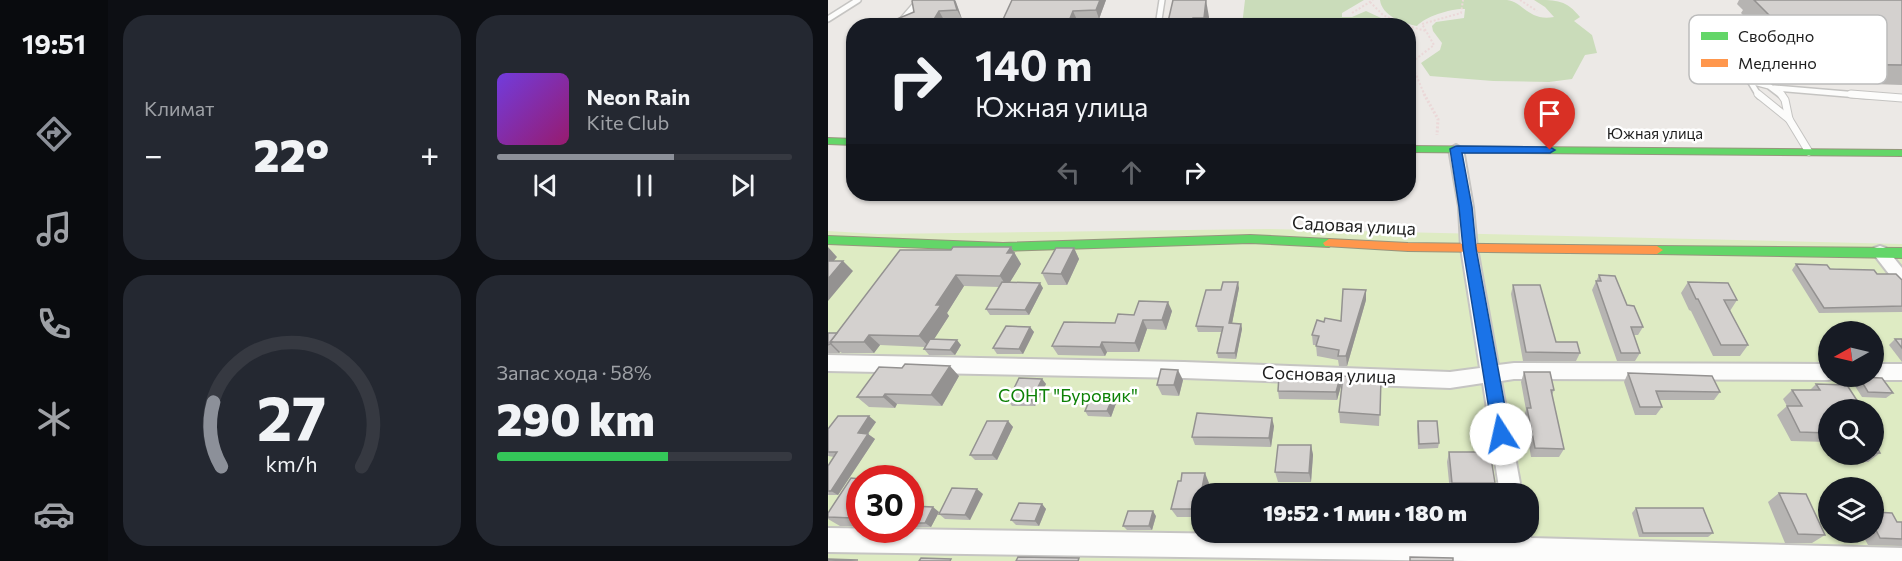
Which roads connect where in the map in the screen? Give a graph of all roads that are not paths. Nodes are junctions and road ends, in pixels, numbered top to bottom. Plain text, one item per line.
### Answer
1 (858, 0) edge
2 (923, 0) edge
3 (1162, 0) edge
4 (904, 18) edge
5 (1159, 18) edge
6 (828, 19) edge
7 (1751, 84) edge
8 (1760, 84) edge
9 (1774, 88) junction
10 (1902, 98) edge
11 (1789, 119) junction
12 (828, 141) edge
13 (846, 142) edge
14 (1416, 149) edge
15 (1456, 149) junction
16 (1809, 152) junction
17 (1902, 153) edge
18 (828, 240) edge
19 (1469, 248) junction
20 (1880, 252) junction
21 (1902, 253) edge
22 (1902, 279) edge
23 (828, 363) edge
24 (1818, 372) edge
25 (1884, 372) edge
26 (1902, 372) edge
27 (1491, 375) junction
28 (1510, 483) edge
29 (828, 540) edge
30 (1521, 548) edge
31 (1902, 560) edge

1 - 6 lane
2 - 4 lane
3 - 5 lane
7 - 11 lane
8 - 9 lane
9 - 10 lane
9 - 11 lane
11 - 16 lane
12 - 13 street
14 - 15 street, Южная улица
15 - 16 street, Южная улица
15 - 19 street
16 - 17 street, Южная улица
18 - 19 street, Садовая улица
19 - 20 street, Садовая улица
19 - 27 street
20 - 21 street, Садовая улица
20 - 22 street
23 - 27 street, Сосновая улица
24 - 27 street, Сосновая улица
25 - 26 street
27 - 28 street
29 - 30 street
30 - 31 street

